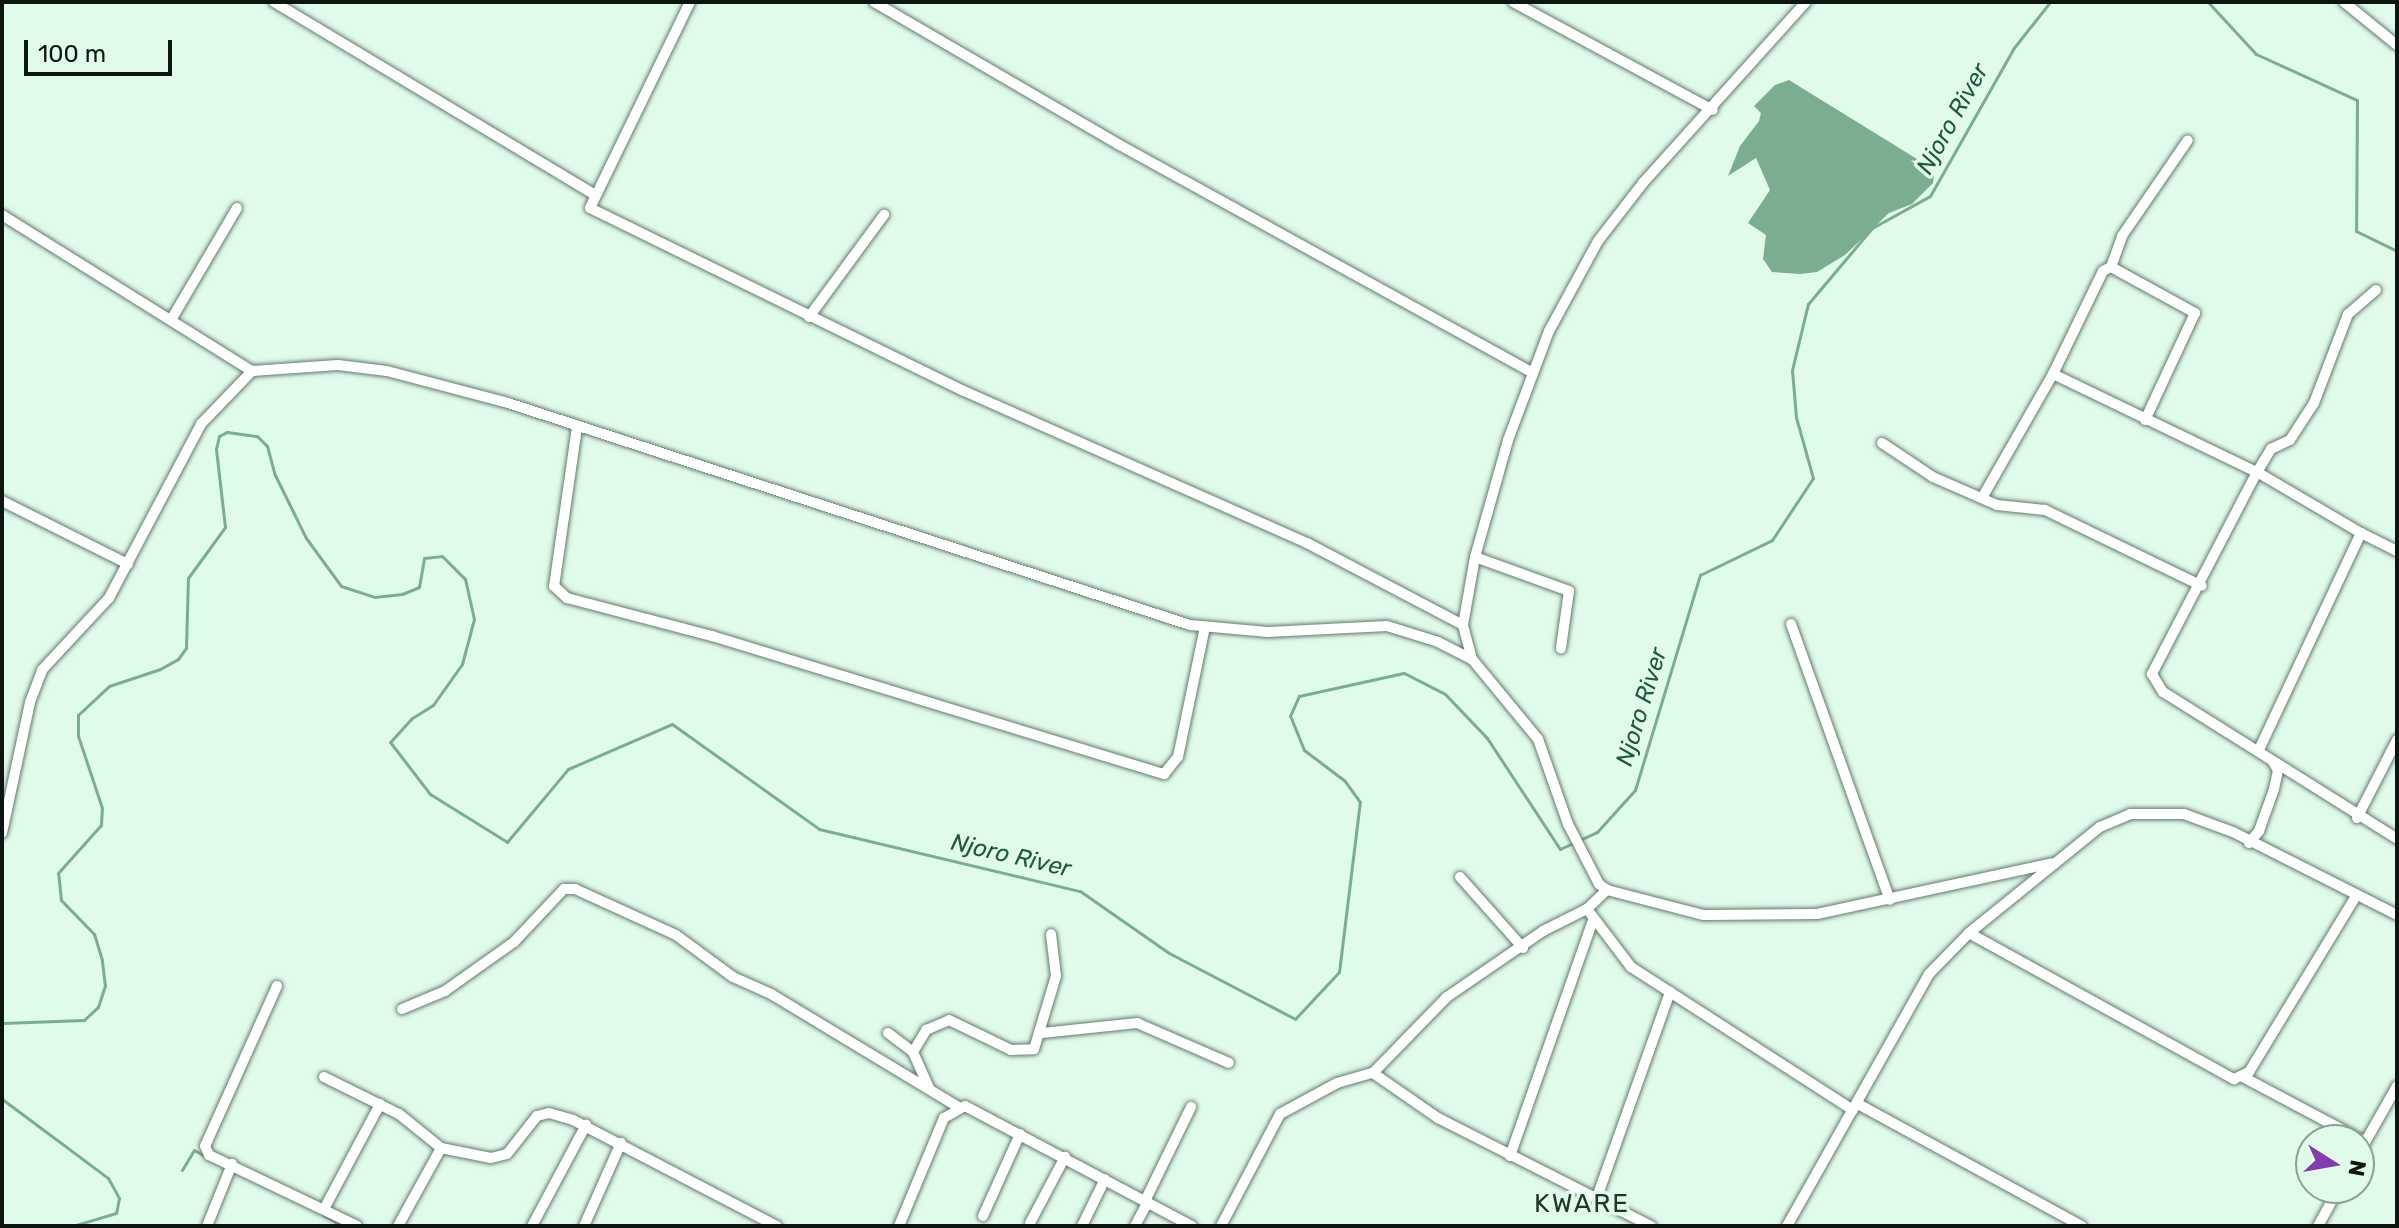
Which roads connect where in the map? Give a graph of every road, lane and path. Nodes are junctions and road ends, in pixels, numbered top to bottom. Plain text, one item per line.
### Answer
1 (274, 2) edge
2 (690, 2) edge
3 (874, 2) edge
4 (1513, 2) edge
5 (1806, 2) edge
6 (2344, 2) edge
7 (2397, 45) edge
8 (1713, 110) junction
9 (2188, 140) dead end
10 (594, 194) junction
11 (237, 208) dead end
12 (2, 215) edge
13 (884, 215) dead end
14 (2111, 267) junction
15 (2376, 290) dead end
16 (809, 317) junction
17 (171, 320) junction
18 (252, 371) junction
19 (1533, 373) junction
20 (2053, 374) junction
21 (2145, 420) junction
22 (577, 427) junction
23 (1882, 443) dead end
24 (2257, 472) junction
25 (1982, 498) junction
26 (2, 501) edge
27 (2361, 533) junction
28 (2397, 551) edge
29 (1475, 557) junction
30 (128, 564) junction
31 (2202, 586) junction
32 (1791, 624) dead end
33 (1463, 625) junction
34 (1205, 627) junction
35 (1561, 648) dead end
36 (1472, 659) junction
37 (2397, 740) edge
38 (2259, 750) junction
39 (2271, 761) junction
40 (2357, 818) junction
41 (3, 826) edge
42 (2397, 839) edge
43 (2249, 843) junction
44 (2052, 863) junction
45 (1460, 877) dead end
46 (1607, 890) junction
47 (2356, 896) junction
48 (1890, 900) junction
49 (1587, 909) junction
50 (2397, 915) edge
51 (1593, 920) junction
52 (1969, 933) junction
53 (1051, 934) dead end
54 (1523, 948) junction
55 (277, 986) dead end
56 (1670, 992) junction
57 (402, 1009) dead end
58 (888, 1033) dead end
59 (1042, 1033) junction
60 (913, 1052) junction
61 (1229, 1063) dead end
62 (1373, 1073) junction
63 (324, 1077) dead end
64 (2243, 1077) junction
65 (2397, 1086) edge
66 (929, 1088) junction
67 (380, 1104) junction
68 (958, 1107) junction
69 (1191, 1107) dead end
70 (1855, 1107) junction
71 (2331, 1124) edge
72 (2375, 1124) edge
73 (586, 1125) junction
74 (1020, 1134) junction
75 (621, 1143) junction
76 (441, 1148) junction
77 (1510, 1156) junction
78 (1065, 1157) junction
79 (232, 1164) junction
80 (1105, 1179) junction
81 (1596, 1200) junction
82 (1147, 1202) junction
83 (2330, 1204) edge
84 (324, 1209) junction
85 (983, 1216) dead end
86 (1030, 1223) dead end
87 (207, 1226) edge
88 (357, 1226) edge
89 (398, 1226) edge
90 (532, 1226) edge
91 (584, 1226) edge
92 (777, 1226) edge
93 (899, 1226) edge
94 (1082, 1226) edge
95 (1135, 1226) edge
96 (1192, 1226) edge
97 (1221, 1226) edge
98 (1651, 1226) edge
99 (1787, 1226) edge
100 (2082, 1226) edge
101 (2318, 1226) edge

1 - 10 street
2 - 10 street
3 - 19 street
4 - 8 street
5 - 8 street
6 - 7 street
8 - 19 street
9 - 14 street
10 - 16 street
11 - 17 street
12 - 17 street
13 - 16 street
14 - 20 street
14 - 21 street
15 - 24 street
16 - 33 street
17 - 18 street
18 - 22 street
18 - 30 street
19 - 29 street
20 - 21 street
20 - 25 street
21 - 24 street
22 - 34 street
22 - 34 street
23 - 25 street
24 - 27 street
24 - 31 street
25 - 31 street
26 - 30 street
27 - 28 street
27 - 38 street
29 - 33 street
29 - 35 street
30 - 41 street
31 - 38 street
32 - 48 street
33 - 36 street
34 - 36 street
36 - 46 street
37 - 40 street
38 - 39 street
39 - 40 street
39 - 43 street
40 - 42 street
43 - 44 street
43 - 47 street
44 - 48 street
44 - 52 street
45 - 54 street
46 - 48 street
46 - 49 street
47 - 50 street
47 - 64 street
49 - 51 street
49 - 54 street
51 - 56 street
51 - 77 street
52 - 64 street
52 - 70 street
53 - 59 street
54 - 62 street
55 - 79 street
56 - 70 street
56 - 81 street
57 - 66 street
58 - 60 street
59 - 60 street
59 - 61 street
60 - 66 street
62 - 77 street
62 - 97 street
63 - 67 street
64 - 71 street
65 - 72 street
66 - 68 street
67 - 76 street
67 - 84 street
68 - 74 street
68 - 93 street
69 - 82 street
70 - 99 street
70 - 100 street
73 - 75 street
73 - 76 street
73 - 90 street
74 - 78 street
74 - 85 street
75 - 91 street
75 - 92 street
76 - 89 street
77 - 81 street
78 - 80 street
78 - 86 street
79 - 84 street
79 - 87 street
80 - 82 street
80 - 94 street
81 - 98 street
82 - 95 street
82 - 96 street
83 - 101 street
84 - 88 street

